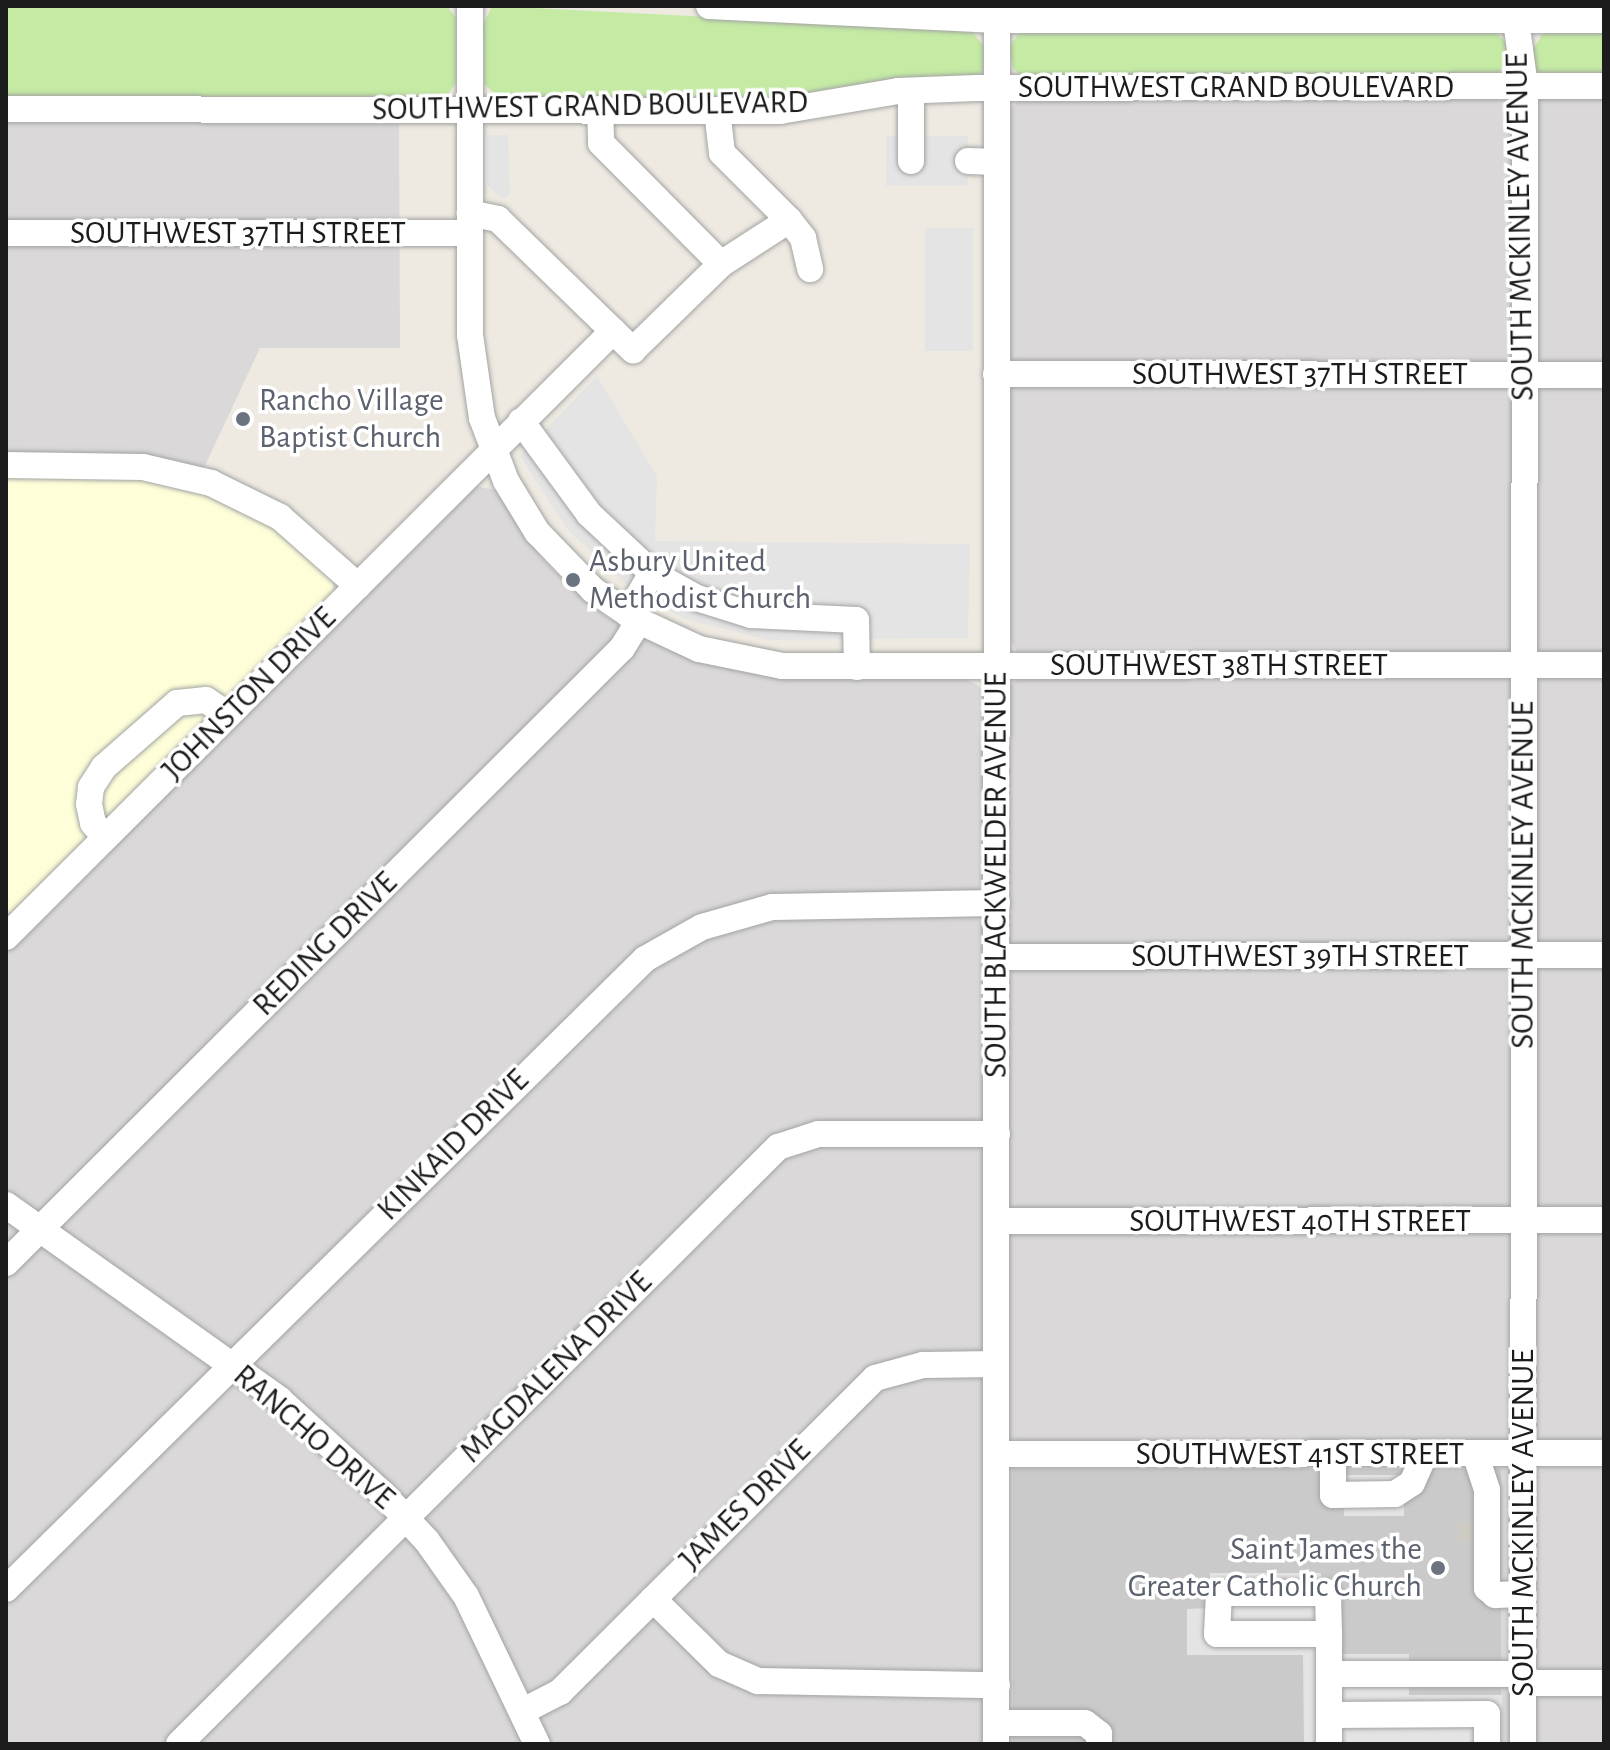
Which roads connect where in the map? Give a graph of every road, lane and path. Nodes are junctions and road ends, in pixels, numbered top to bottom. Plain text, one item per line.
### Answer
1 (470, 6) edge
2 (709, 6) edge
3 (997, 13) edge
4 (1515, 13) edge
5 (1604, 20) edge
6 (1525, 86) junction
7 (1604, 86) edge
8 (997, 88) junction
9 (911, 91) junction
10 (6, 109) edge
11 (470, 109) junction
12 (600, 109) junction
13 (717, 110) junction
14 (911, 161) dead end
15 (968, 161) dead end
16 (997, 162) junction
17 (789, 220) junction
18 (470, 223) junction
19 (6, 233) edge
20 (721, 264) junction
21 (810, 269) dead end
22 (613, 331) junction
23 (996, 374) junction
24 (1523, 375) junction
25 (1604, 375) edge
26 (521, 421) junction
27 (493, 451) junction
28 (6, 465) edge
29 (652, 573) junction
30 (358, 586) junction
31 (633, 618) junction
32 (1523, 665) junction
33 (1604, 665) edge
34 (996, 666) junction
35 (857, 667) junction
36 (228, 715) junction
37 (105, 837) junction
38 (997, 903) junction
39 (7, 934) edge
40 (1523, 955) junction
41 (1604, 955) edge
42 (997, 957) junction
43 (997, 1134) junction
44 (6, 1205) edge
45 (1604, 1220) edge
46 (997, 1221) junction
47 (1523, 1221) junction
48 (41, 1229) junction
49 (6, 1263) edge
50 (996, 1364) junction
51 (233, 1365) junction
52 (1522, 1453) junction
53 (1604, 1453) edge
54 (996, 1454) junction
55 (1425, 1454) junction
56 (1333, 1455) junction
57 (1478, 1462) junction
58 (406, 1518) junction
59 (1487, 1568) junction
60 (6, 1589) edge
61 (1523, 1594) junction
62 (653, 1599) junction
63 (1329, 1634) dead end
64 (1329, 1674) junction
65 (1524, 1678) junction
66 (1604, 1683) edge
67 (997, 1685) junction
68 (523, 1711) junction
69 (1329, 1715) junction
70 (996, 1734) edge
71 (179, 1744) edge
72 (537, 1744) edge
73 (1099, 1744) edge
74 (1329, 1744) edge
75 (1487, 1744) edge
76 (1523, 1744) edge

1 - 11 street, SOUTHWEST 38TH STREET
2 - 3 street, SOUTHWEST GRAND BOULEVARD
3 - 4 street, SOUTHWEST GRAND BOULEVARD
3 - 8 street, SOUTH BLACKWELDER AVENUE
4 - 5 street, SOUTHWEST GRAND BOULEVARD
4 - 6 street, SOUTH MCKINLEY AVENUE
6 - 7 street, SOUTHWEST GRAND BOULEVARD
6 - 8 street, SOUTHWEST GRAND BOULEVARD
6 - 24 street, SOUTH MCKINLEY AVENUE
8 - 9 street, SOUTHWEST GRAND BOULEVARD
8 - 16 street, SOUTH BLACKWELDER AVENUE
9 - 13 street, SOUTHWEST GRAND BOULEVARD
9 - 14 street
10 - 11 street, SOUTHWEST GRAND BOULEVARD
11 - 12 street, SOUTHWEST GRAND BOULEVARD
11 - 18 street, SOUTHWEST 38TH STREET
12 - 13 street, SOUTHWEST GRAND BOULEVARD
12 - 20 street
13 - 17 street
15 - 16 street
16 - 23 street, SOUTH BLACKWELDER AVENUE
17 - 20 street
17 - 21 street
18 - 19 street, SOUTHWEST 37TH STREET
18 - 22 street
18 - 27 street, SOUTHWEST 38TH STREET
20 - 22 street
22 - 26 street, JOHNSTON DRIVE
23 - 24 street, SOUTHWEST 37TH STREET
23 - 34 street, SOUTH BLACKWELDER AVENUE
24 - 25 street, SOUTHWEST 37TH STREET
24 - 32 street, SOUTH MCKINLEY AVENUE
26 - 27 street, JOHNSTON DRIVE
26 - 29 street
27 - 30 street, JOHNSTON DRIVE
27 - 31 street, SOUTHWEST 38TH STREET
28 - 30 street
29 - 31 street, REDING DRIVE
29 - 35 street
30 - 36 street, JOHNSTON DRIVE
31 - 35 street, SOUTHWEST 38TH STREET
31 - 48 street, REDING DRIVE
32 - 33 street, SOUTHWEST 38TH STREET
32 - 34 street, SOUTHWEST 38TH STREET
32 - 40 street, SOUTH MCKINLEY AVENUE
34 - 35 street, SOUTHWEST 38TH STREET
34 - 38 street, SOUTH BLACKWELDER AVENUE
36 - 37 street, JOHNSTON DRIVE
36 - 37 street
37 - 39 street, JOHNSTON DRIVE
38 - 42 street, SOUTH BLACKWELDER AVENUE
38 - 51 street, KINKAID DRIVE
40 - 41 street, SOUTHWEST 39TH STREET
40 - 42 street, SOUTHWEST 39TH STREET
40 - 47 street, SOUTH MCKINLEY AVENUE
42 - 43 street, SOUTH BLACKWELDER AVENUE
43 - 46 street, SOUTH BLACKWELDER AVENUE
43 - 58 street, MAGDALENA DRIVE
44 - 48 street, RANCHO DRIVE
45 - 47 street, SOUTHWEST 40TH STREET
46 - 47 street, SOUTHWEST 40TH STREET
46 - 50 street, SOUTH BLACKWELDER AVENUE
47 - 52 street, SOUTH MCKINLEY AVENUE
48 - 49 street, REDING DRIVE
48 - 51 street, RANCHO DRIVE
50 - 54 street, SOUTH BLACKWELDER AVENUE
50 - 62 street, JAMES DRIVE
51 - 58 street, RANCHO DRIVE
51 - 60 street, KINKAID DRIVE
52 - 53 street, SOUTHWEST 41ST STREET
52 - 57 street, SOUTHWEST 41ST STREET
52 - 61 street, SOUTH MCKINLEY AVENUE
54 - 56 street, SOUTHWEST 41ST STREET
54 - 67 street, SOUTH BLACKWELDER AVENUE
55 - 56 street, SOUTHWEST 41ST STREET
55 - 56 street
55 - 57 street, SOUTHWEST 41ST STREET
57 - 59 street
57 - 59 street
58 - 68 street, RANCHO DRIVE
58 - 71 street, MAGDALENA DRIVE
59 - 61 street
61 - 65 street, SOUTH MCKINLEY AVENUE
62 - 67 street
62 - 68 street, JAMES DRIVE
63 - 64 street
64 - 65 street
64 - 69 street
65 - 66 street
65 - 76 street, SOUTH MCKINLEY AVENUE
67 - 70 street, SOUTH BLACKWELDER AVENUE
68 - 72 street, RANCHO DRIVE
69 - 74 street
69 - 75 street
70 - 73 street

